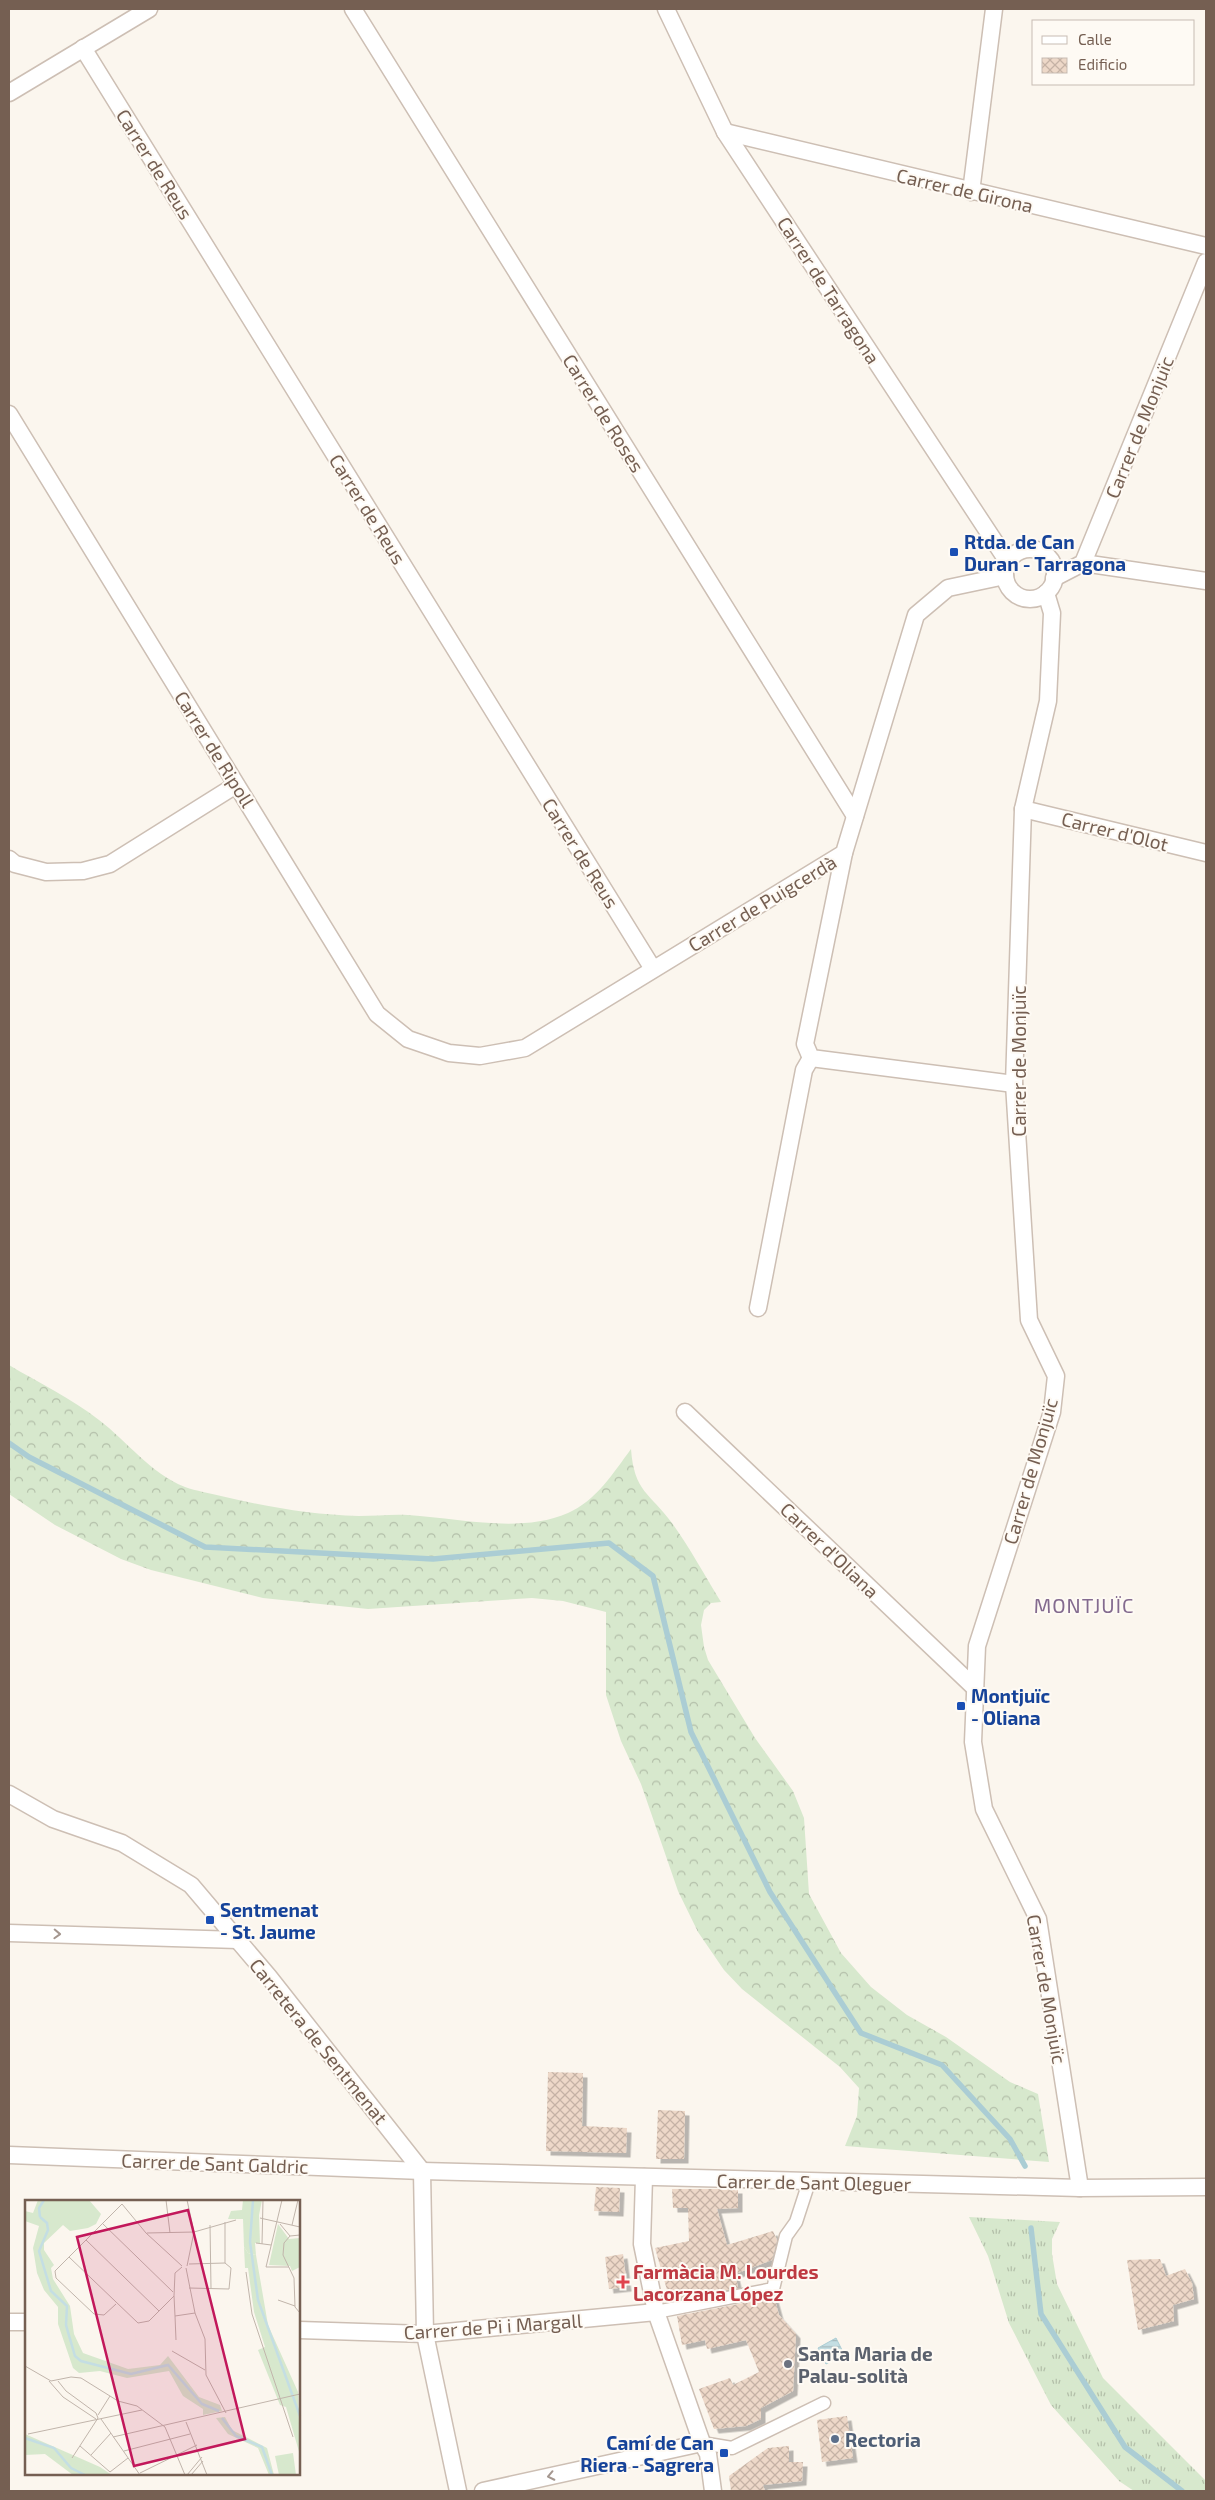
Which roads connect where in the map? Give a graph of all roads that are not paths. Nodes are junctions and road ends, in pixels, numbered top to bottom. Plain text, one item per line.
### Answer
1 (149, 9) edge
2 (353, 9) edge
3 (666, 9) edge
4 (994, 9) edge
5 (83, 48) junction
6 (9, 93) edge
7 (725, 132) junction
8 (971, 192) junction
9 (1206, 246) edge
10 (1206, 262) edge
11 (9, 414) edge
12 (1083, 563) junction
13 (1006, 569) junction
14 (1054, 578) junction
15 (1206, 581) edge
16 (1046, 593) junction
17 (236, 785) junction
18 (1023, 809) junction
19 (855, 816) junction
20 (844, 853) junction
21 (1206, 853) edge
22 (9, 859) edge
23 (653, 969) junction
24 (449, 1053) joint
25 (811, 1058) junction
26 (1014, 1084) junction
27 (758, 1308) dead end
28 (685, 1412) dead end
29 (975, 1688) junction
30 (9, 1794) edge
31 (9, 1933) edge
32 (238, 1940) junction
33 (9, 2155) edge
34 (422, 2171) junction
35 (644, 2177) junction
36 (809, 2182) junction
37 (1206, 2187) edge
38 (1080, 2188) junction
39 (656, 2312) junction
40 (9, 2322) edge
41 (25, 2322) edge
42 (300, 2330) edge
43 (425, 2334) junction
44 (824, 2403) dead end
45 (702, 2443) junction
46 (458, 2491) edge
47 (483, 2491) edge
48 (713, 2491) edge

1 - 5 street
2 - 19 street, Carrer de Roses
3 - 7 street, Carrer de Tarragona
4 - 8 street
5 - 6 street
5 - 23 street, Carrer de Reus
7 - 8 street, Carrer de Girona
7 - 13 street, Carrer de Tarragona
8 - 9 street, Carrer de Girona
10 - 12 street, Carrer de Monjuïc
11 - 17 street, Carrer de Ripoll
12 - 14 street
12 - 15 street
13 - 14 street
13 - 16 street
13 - 19 street, Carrer de Puigcerdà
14 - 16 street
16 - 18 street, Carrer de Monjuïc
17 - 22 street
17 - 24 street, Carrer de Ripoll
18 - 21 street, Carrer d'Olot
18 - 26 street, Carrer de Monjuïc
19 - 20 street, Carrer de Puigcerdà
20 - 23 street, Carrer de Puigcerdà
20 - 25 street
23 - 24 street, Carrer de Puigcerdà
25 - 26 street
25 - 27 street
26 - 29 street, Carrer de Monjuïc
28 - 29 street, Carrer d'Oliana
29 - 38 street, Carrer de Monjuïc
30 - 32 street, Carretera de Sentmenat
31 -> 32 street
32 - 34 street, Carretera de Sentmenat
33 - 34 street, Carrer de Sant Galdric
34 - 35 street, Carrer de Sant Oleguer
34 - 43 street
35 - 36 street, Carrer de Sant Oleguer
35 - 39 street
36 - 38 street, Carrer de Sant Oleguer
36 - 39 street
37 - 38 street, Carrer de Sant Oleguer
39 - 43 street, Carrer de Pi i Margall
39 - 45 street
40 - 41 street
42 - 43 street, Carrer de Pi i Margall
43 - 46 street
44 - 45 street
45 -> 47 street
45 - 48 street

